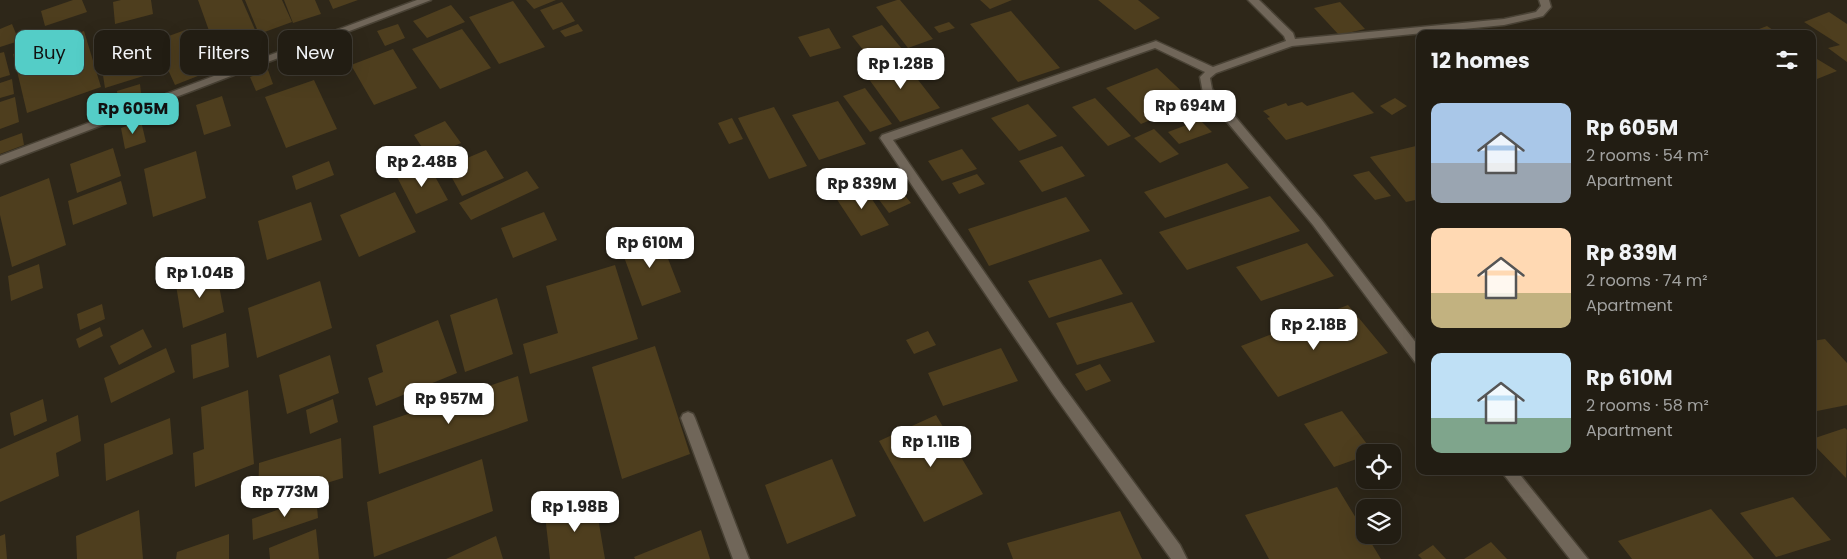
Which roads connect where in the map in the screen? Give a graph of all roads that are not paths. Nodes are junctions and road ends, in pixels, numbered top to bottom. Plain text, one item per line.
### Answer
1 (426, 0) edge
2 (1253, 0) edge
3 (1544, 0) edge
4 (1423, 30) edge
5 (1416, 31) edge
6 (1291, 43) junction
7 (1212, 71) junction
8 (0, 160) edge
9 (1416, 353) edge
10 (688, 418) dead end
11 (1511, 475) edge
12 (741, 559) edge
13 (1179, 559) edge
14 (1580, 559) edge

1 - 8 street
2 - 6 street
3 - 4 street
5 - 6 street
6 - 7 street
7 - 9 street
7 - 13 street
10 - 12 street
11 - 14 street

